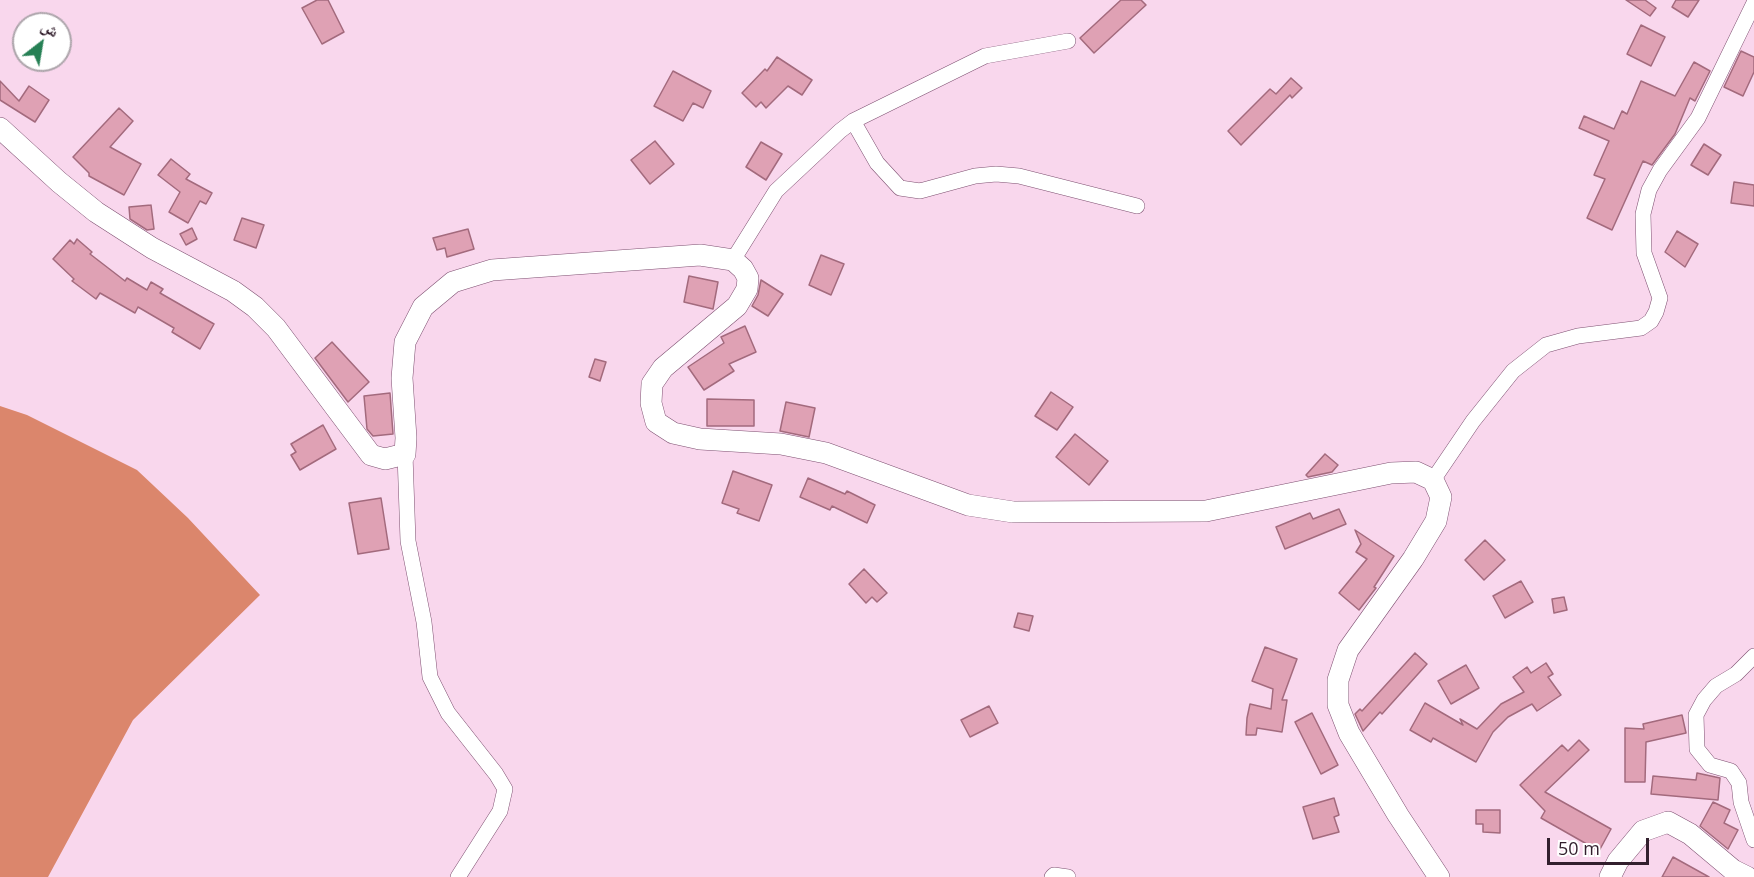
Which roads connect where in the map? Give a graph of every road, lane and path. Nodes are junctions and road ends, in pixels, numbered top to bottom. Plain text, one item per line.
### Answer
1 (1754, 3) edge
2 (1068, 41) dead end
3 (853, 121) junction
4 (0, 128) edge
5 (1137, 206) dead end
6 (733, 260) junction
7 (405, 454) junction
8 (1433, 480) junction
9 (1754, 656) edge
10 (1754, 840) edge
11 (458, 877) edge
12 (1052, 877) edge
13 (1068, 877) edge
14 (1439, 877) edge
15 (1610, 877) edge
16 (1747, 877) edge

1 - 8 street
2 - 3 street
3 - 5 street
3 - 6 street
4 - 7 main road
6 - 7 main road
6 - 8 main road
7 - 11 street
8 - 14 main road
9 - 10 street
12 - 13 street
15 - 16 main road

